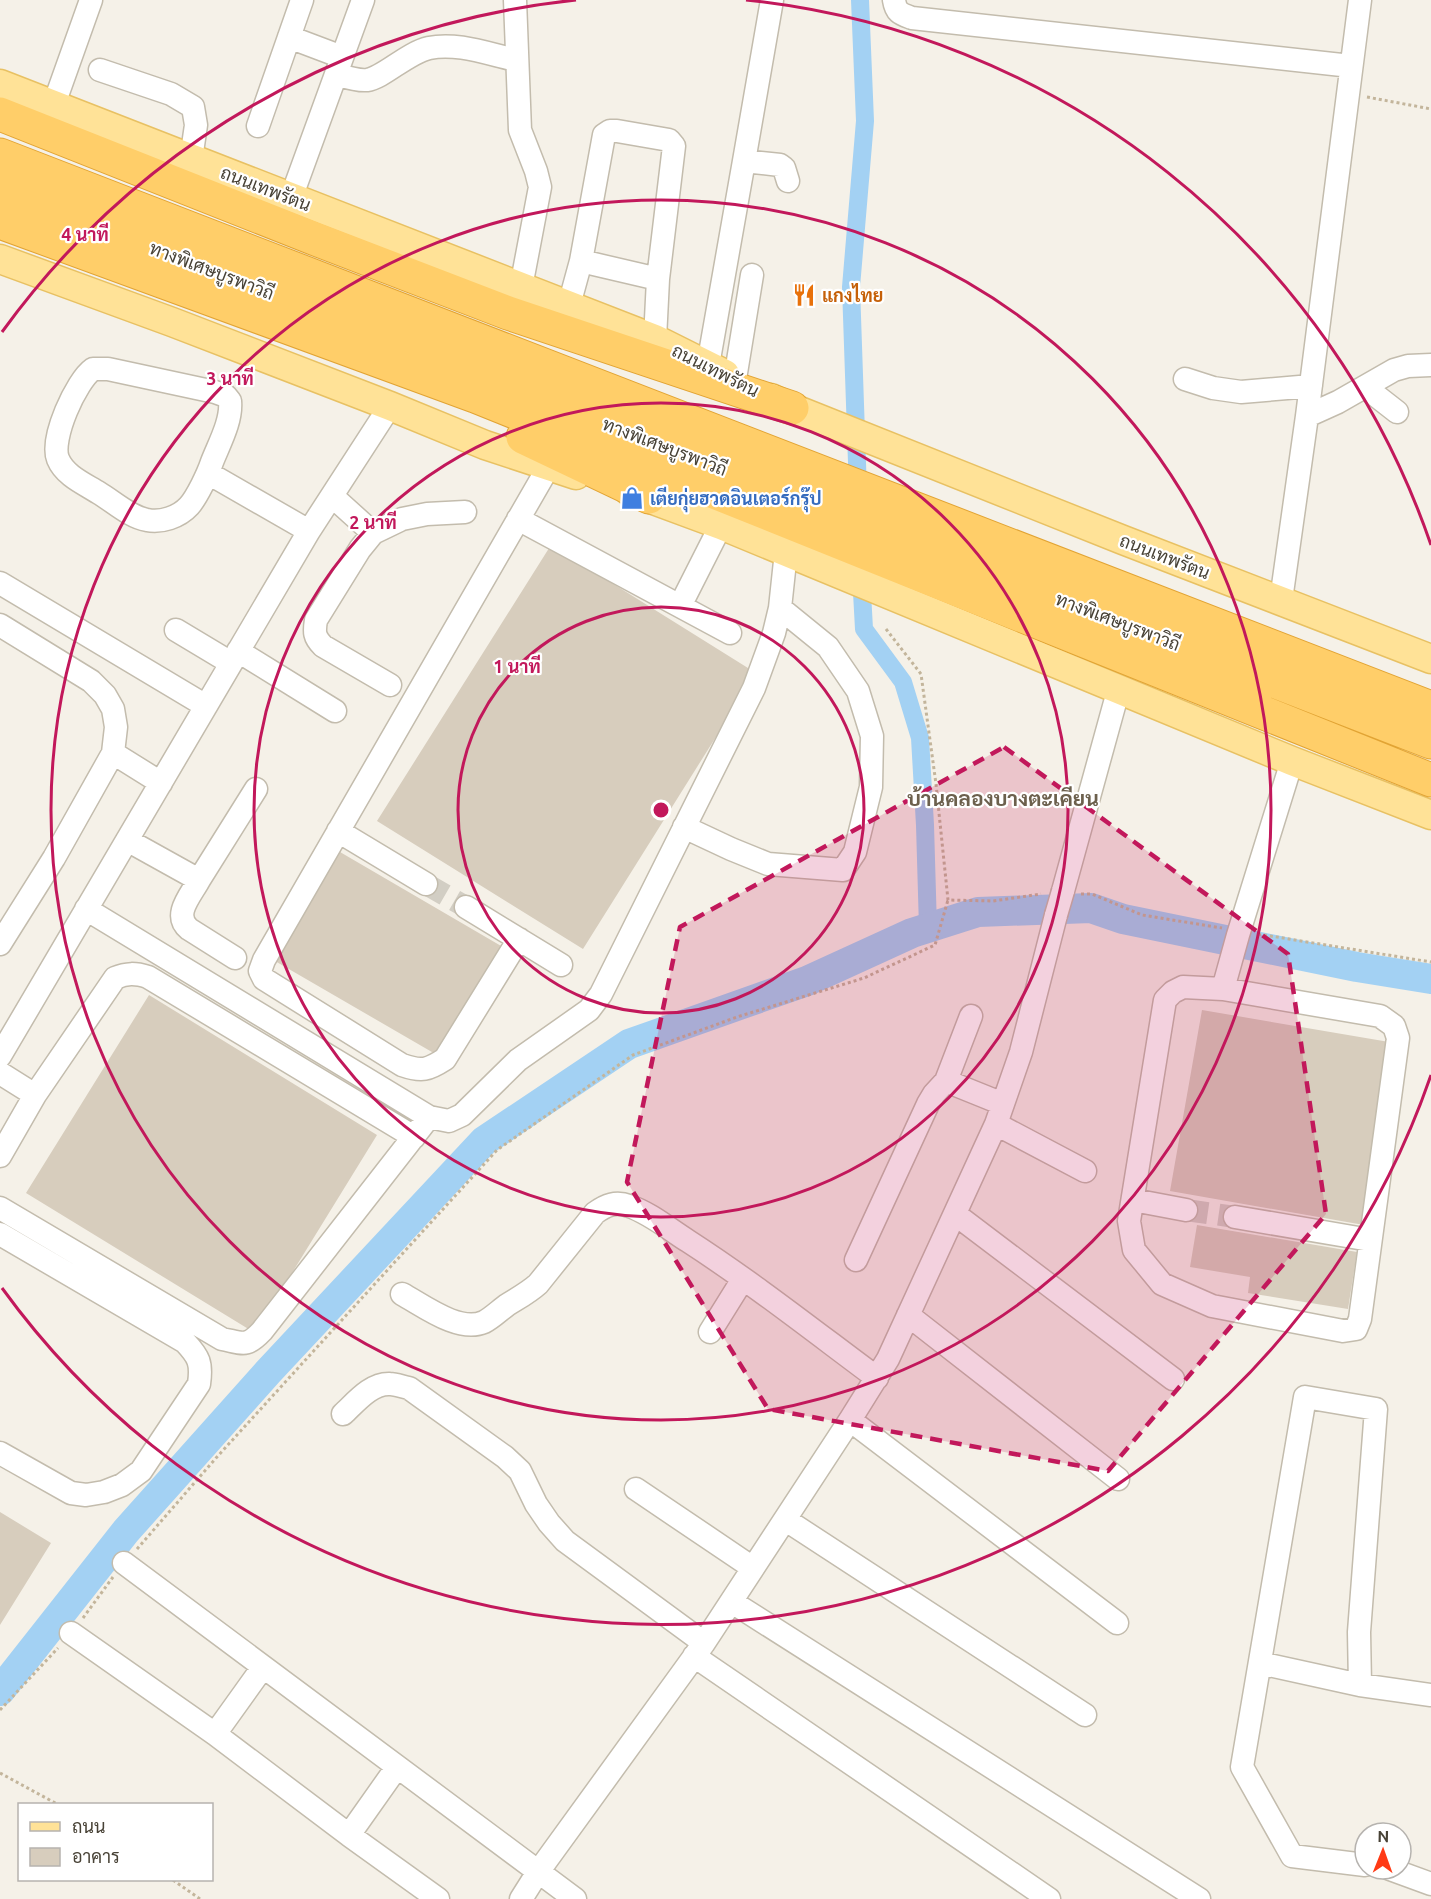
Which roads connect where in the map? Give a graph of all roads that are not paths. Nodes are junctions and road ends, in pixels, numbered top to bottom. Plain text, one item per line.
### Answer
1 (91, 0) edge
2 (302, 0) edge
3 (363, 0) edge
4 (515, 0) edge
5 (772, 0) edge
6 (894, 0) edge
7 (1360, 0) edge
8 (289, 37) junction
9 (516, 60) junction
10 (339, 66) junction
11 (1351, 66) junction
12 (100, 70) dead end
13 (0, 84) edge
14 (54, 104) junction
15 (0, 114) edge
16 (258, 126) dead end
17 (0, 139) edge
18 (0, 155) edge
19 (191, 159) junction
20 (744, 161) junction
21 (788, 181) dead end
22 (0, 188) edge
23 (291, 198) junction
24 (0, 222) edge
25 (0, 229) edge
26 (0, 259) edge
27 (581, 261) junction
28 (752, 275) dead end
29 (658, 279) junction
30 (522, 287) junction
31 (569, 305) junction
32 (655, 339) junction
33 (708, 365) junction
34 (1431, 365) edge
35 (735, 379) junction
36 (1185, 379) dead end
37 (1311, 386) junction
38 (1365, 387) junction
39 (390, 406) junction
40 (792, 408) junction
41 (1397, 412) dead end
42 (1307, 416) junction
43 (549, 466) junction
44 (208, 473) junction
45 (332, 496) junction
46 (649, 498) junction
47 (465, 512) dead end
48 (518, 519) junction
49 (721, 525) junction
50 (309, 531) junction
51 (373, 533) junction
52 (786, 552) junction
53 (0, 583) edge
54 (1281, 600) junction
55 (680, 606) junction
56 (780, 608) junction
57 (0, 625) edge
58 (176, 630) dead end
59 (730, 633) dead end
60 (235, 657) junction
61 (1431, 659) edge
62 (390, 685) dead end
63 (1119, 688) junction
64 (1431, 689) edge
65 (206, 706) junction
66 (1431, 708) edge
67 (336, 711) dead end
68 (1431, 742) edge
69 (113, 753) junction
70 (1292, 760) junction
71 (1431, 780) edge
72 (160, 783) junction
73 (256, 789) dead end
74 (1431, 815) edge
75 (684, 827) junction
76 (338, 831) junction
77 (127, 840) junction
78 (199, 880) junction
79 (426, 884) tunnel mouth
80 (466, 907) tunnel mouth
81 (86, 909) junction
82 (519, 939) junction
83 (0, 944) edge
84 (235, 958) dead end
85 (561, 965) dead end
86 (1223, 989) junction
87 (971, 1016) dead end
88 (1, 1051) edge
89 (0, 1073) edge
90 (946, 1081) junction
91 (35, 1095) junction
92 (999, 1114) junction
93 (429, 1117) junction
94 (414, 1137) junction
95 (0, 1156) edge
96 (1085, 1171) dead end
97 (1133, 1200) junction
98 (0, 1208) edge
99 (1186, 1210) tunnel mouth
100 (955, 1214) junction
101 (1235, 1217) tunnel mouth
102 (0, 1234) edge
103 (1370, 1240) junction
104 (856, 1260) dead end
105 (743, 1279) junction
106 (402, 1294) dead end
107 (908, 1315) junction
108 (710, 1332) dead end
109 (877, 1378) junction
110 (1173, 1378) dead end
111 (343, 1414) dead end
112 (850, 1420) junction
113 (0, 1453) edge
114 (1118, 1479) dead end
115 (636, 1489) dead end
116 (786, 1520) junction
117 (124, 1563) road end
118 (753, 1568) junction
119 (732, 1602) junction
120 (1117, 1623) dead end
121 (71, 1633) road end
122 (699, 1650) junction
123 (1260, 1663) junction
124 (263, 1667) junction
125 (1360, 1685) junction
126 (1431, 1695) edge
127 (1085, 1715) dead end
128 (215, 1734) junction
129 (397, 1767) junction
130 (349, 1835) junction
131 (1353, 1864) edge
132 (538, 1872) junction
133 (1413, 1877) edge
134 (1431, 1884) edge
135 (438, 1899) edge
136 (521, 1899) edge
137 (575, 1899) edge
138 (1049, 1899) edge
139 (1199, 1899) edge

1 - 14 street
2 - 8 street
3 - 10 street
4 - 9 street
5 - 20 street
6 - 11 street
7 - 11 street
8 - 10 street
8 - 16 street
9 - 10 street
9 - 30 street
10 - 23 street
11 - 37 street
12 - 19 street
13 - 14 main road, ถนนเทพรัตน
14 - 19 main road, ถนนเทพรัตน
15 - 40 highway
17 - 64 highway, ถนนเทพรัตน
18 - 66 highway, ทางพิเศษบูรพาวิถี
19 - 23 main road, ถนนเทพรัตน
20 - 21 street
20 - 33 street
22 - 68 highway, ทางพิเศษบูรพาวิถี
23 - 30 main road, ถนนเทพรัตน
24 - 71 highway
25 - 46 highway
26 - 39 main road
27 - 29 street
27 - 29 street
27 - 31 street
28 - 35 street
29 - 32 street
30 - 31 main road, ถนนเทพรัตน
31 - 32 main road, ถนนเทพรัตน
32 - 33 main road, ถนนเทพรัตน
33 - 35 main road, ถนนเทพรัตน
34 - 38 street
35 - 40 main road, ถนนเทพรัตน
36 - 37 street
37 - 42 street
38 - 41 street
38 - 42 street
39 - 43 main road
39 - 45 street
40 - 54 main road, ถนนเทพรัตน
42 - 54 street
43 - 46 main road
43 - 48 street
44 - 44 street
44 - 50 street
45 - 50 street
45 - 51 street
46 - 49 main road
47 - 51 street
48 - 55 street
48 - 76 street
49 - 52 main road
49 - 55 street
50 - 60 street
51 - 62 street
52 - 56 street
52 - 63 main road
53 - 65 street
54 - 61 main road, ถนนเทพรัตน
55 - 59 street
56 - 75 street
56 - 75 street
57 - 69 street
58 - 60 street
60 - 65 street
60 - 67 street
63 - 70 main road
63 - 92 street, bridge
65 - 72 street
69 - 72 street
69 - 83 street
70 - 74 main road
70 - 86 street
72 - 77 street
73 - 78 street
75 - 93 street
76 - 79 street
76 - 82 street
77 - 78 street
77 - 81 street
78 - 84 street
80 - 82 street
81 - 88 street
81 - 93 street
82 - 85 street
86 - 97 street
86 - 103 street
87 - 90 street
89 - 91 street
90 - 92 street
90 - 104 street
91 - 94 street
91 - 95 street
92 - 96 street
92 - 100 street
93 - 94 street
94 - 98 street
97 - 99 street
97 - 103 street
100 - 107 street
100 - 110 street
101 - 103 street
102 - 113 street
105 - 106 street
105 - 108 street
105 - 109 street
107 - 109 street
107 - 114 street
109 - 112 street
111 - 122 street
112 - 116 street
112 - 120 street
115 - 118 street
116 - 118 street
116 - 127 street
117 - 124 street
118 - 119 street
119 - 122 street
119 - 139 street
121 - 128 street
122 - 132 street
122 - 138 street
123 - 125 street
123 - 125 street
123 - 131 street
124 - 128 street
124 - 129 street
125 - 126 street
128 - 130 street
129 - 130 street
129 - 132 street
130 - 135 street
132 - 136 street
132 - 137 street
133 - 134 street

